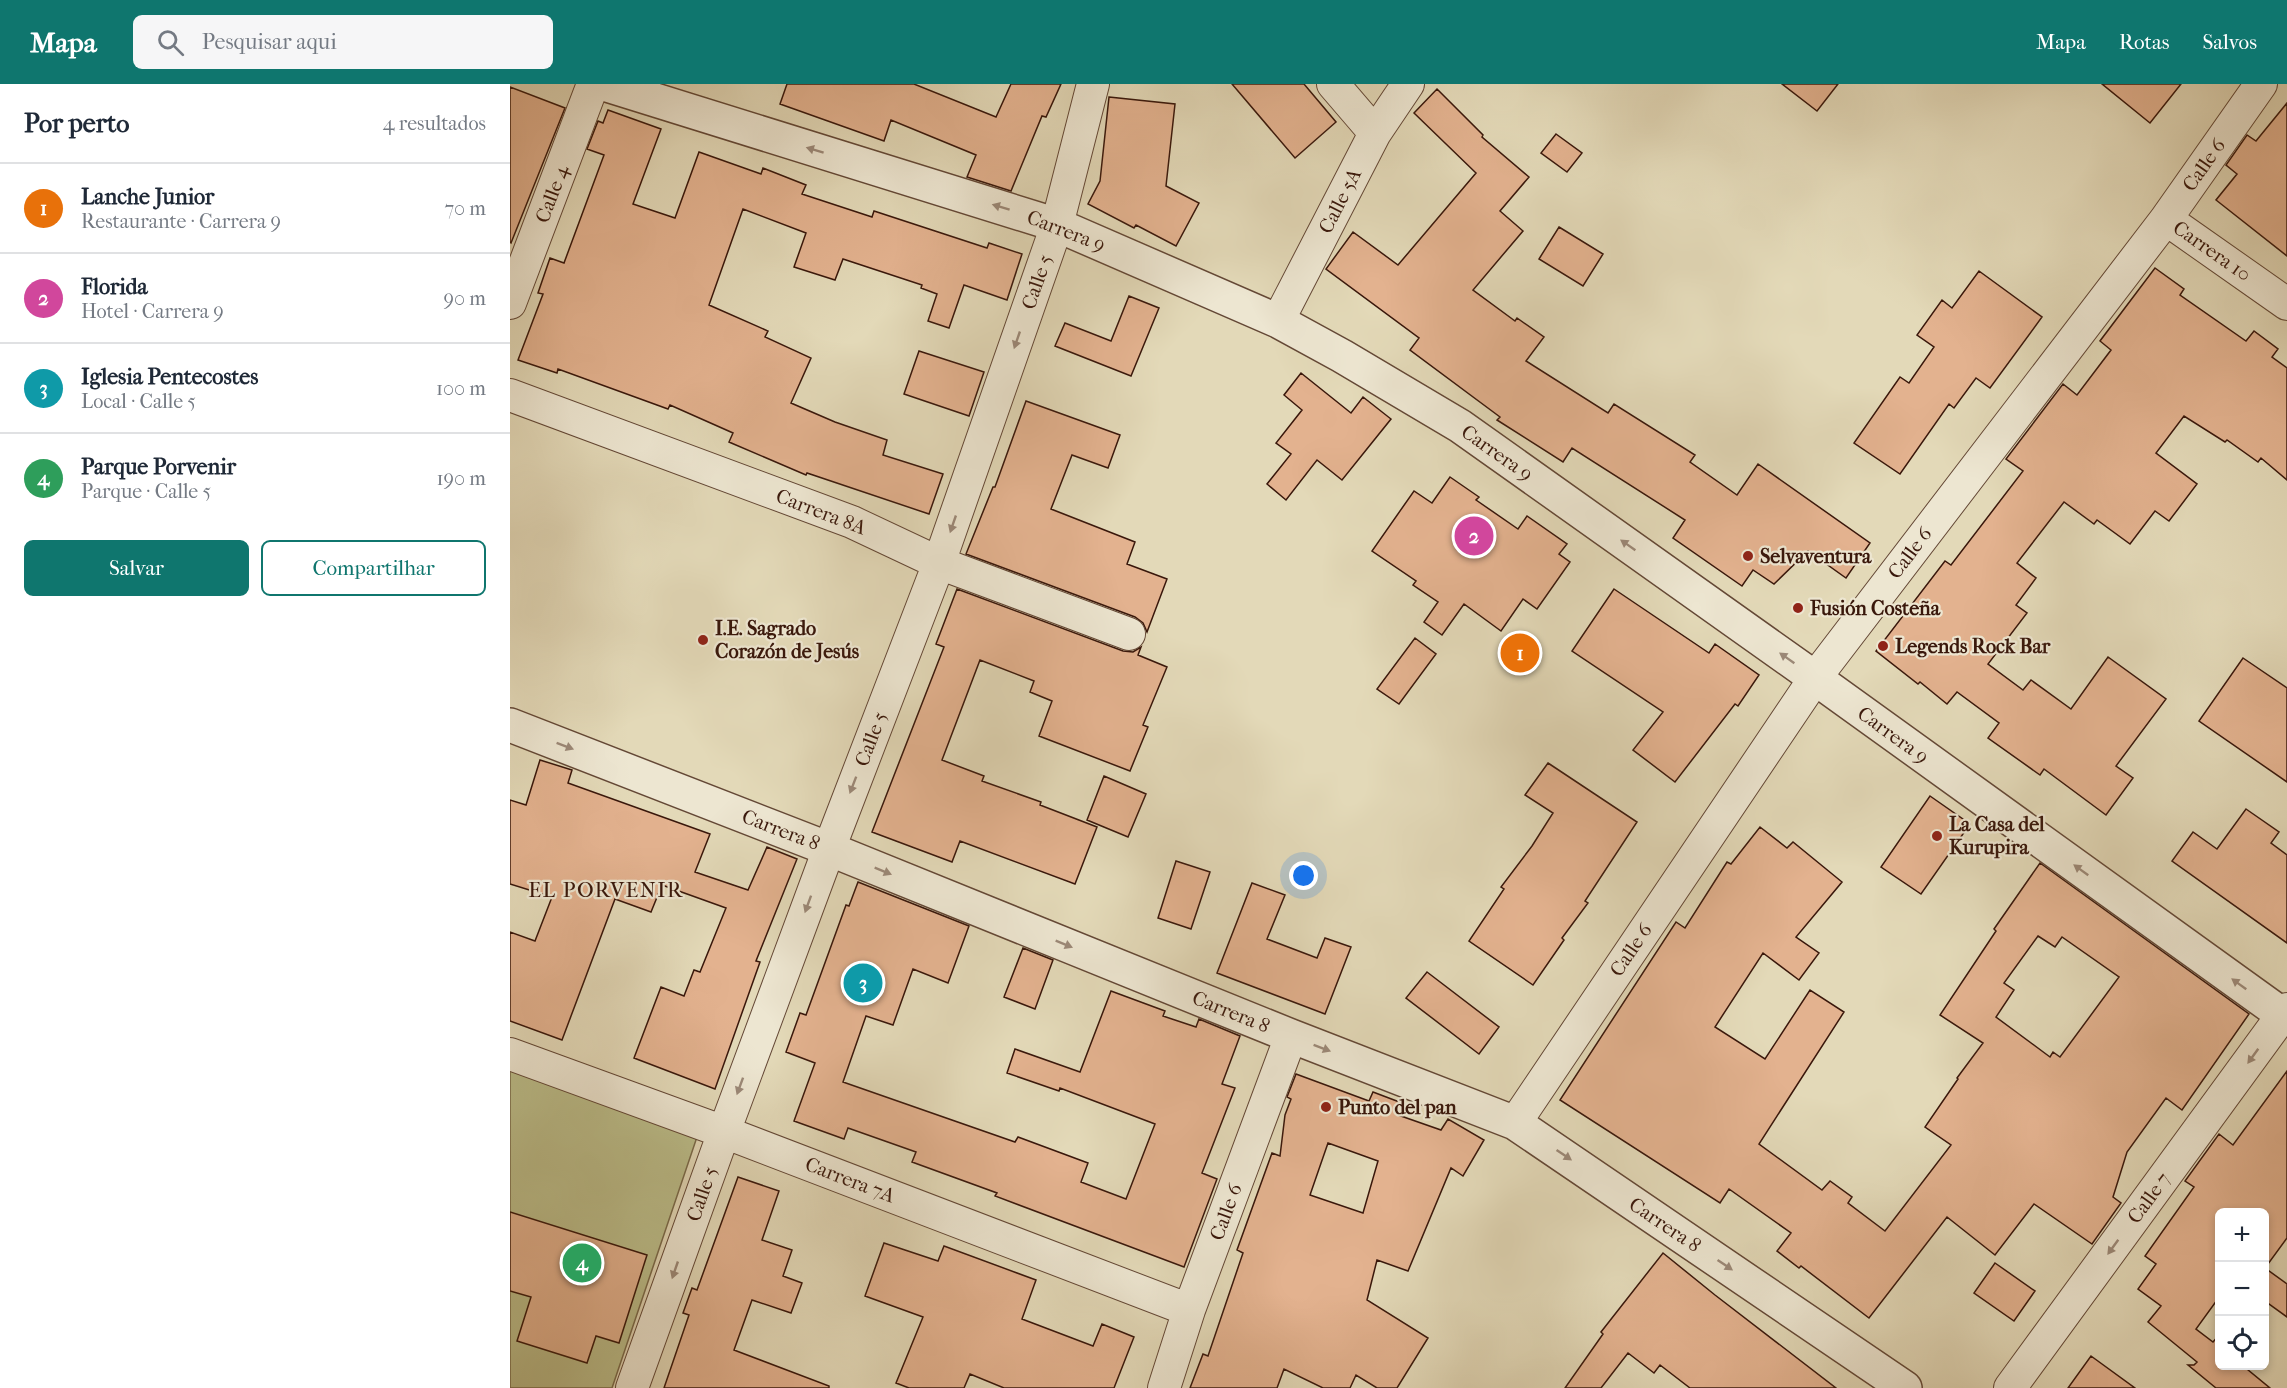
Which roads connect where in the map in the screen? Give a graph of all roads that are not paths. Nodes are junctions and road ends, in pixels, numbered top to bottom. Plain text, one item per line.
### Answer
1 (593, 84) edge
2 (604, 84) edge
3 (1093, 84) edge
4 (1333, 84) edge
5 (1408, 84) edge
6 (2261, 84) edge
7 (1375, 133) junction
8 (2166, 219) junction
9 (1057, 225) junction
10 (510, 303) edge
11 (2287, 304) edge
12 (1278, 321) junction
13 (510, 395) edge
14 (939, 563) junction
15 (1130, 634) dead end
16 (1815, 678) junction
17 (510, 725) edge
18 (829, 849) junction
19 (2286, 1014) edge
20 (1291, 1036) junction
21 (510, 1054) edge
22 (1515, 1123) junction
23 (724, 1132) junction
24 (1189, 1310) junction
25 (632, 1388) edge
26 (1164, 1388) edge
27 (1905, 1388) edge
28 (2010, 1388) edge

1 - 10 street, Calle 4
9 -> 2 street, Carrera 9
3 - 9 street, Calle 5
4 - 7 street
5 - 7 street, Calle 5A
6 - 8 street, Calle 6
7 - 12 street, Calle 5A
8 - 11 street, Carrera 10
8 - 16 street, Calle 6
9 - 12 street, Carrera 9
9 -> 14 street, Calle 5
16 -> 12 street, Carrera 9
13 - 14 street, Carrera 8A
14 - 15 street, Carrera 8A
14 -> 18 street, Calle 5
19 -> 16 street, Carrera 9
16 - 22 street, Calle 6
17 -> 18 street, Carrera 8
18 -> 20 street, Carrera 8
18 -> 23 street, Calle 5
19 -> 28 street, Calle 7
20 -> 22 street, Carrera 8
20 - 24 street, Calle 6
21 - 23 street, Carrera 7A
22 -> 27 street, Carrera 8
23 - 24 street, Carrera 7A
23 -> 25 street, Calle 5
24 - 26 street, Calle 6

